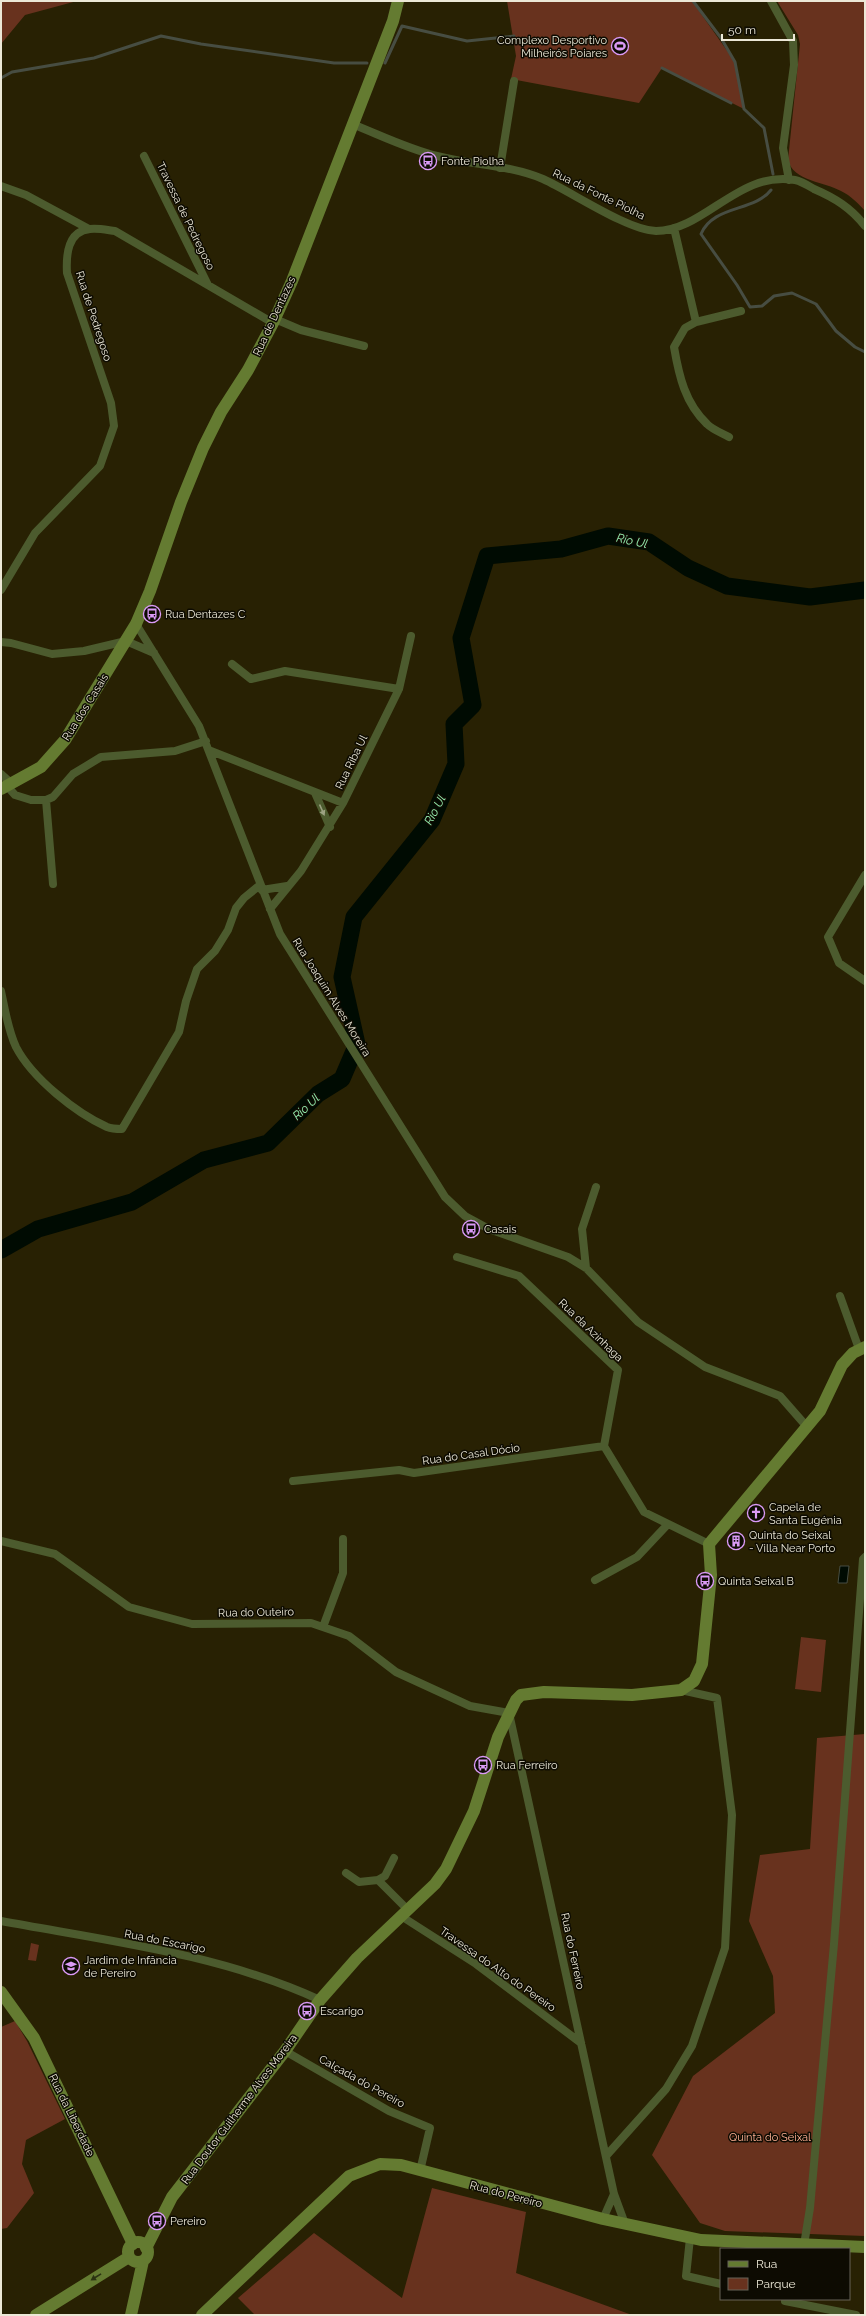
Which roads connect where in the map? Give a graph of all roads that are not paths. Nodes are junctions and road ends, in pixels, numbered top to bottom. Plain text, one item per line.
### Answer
1 (398, 1) edge
2 (771, 1) edge
3 (514, 81) dead end
4 (352, 124) junction
5 (144, 156) dead end
6 (500, 168) junction
7 (789, 180) junction
8 (1, 186) edge
9 (865, 226) edge
10 (89, 228) junction
11 (674, 228) junction
12 (208, 285) junction
13 (741, 311) dead end
14 (274, 321) junction
15 (696, 322) junction
16 (364, 346) dead end
17 (729, 436) dead end
18 (1, 590) edge
19 (136, 624) junction
20 (411, 636) dead end
21 (1, 642) edge
22 (126, 642) junction
23 (154, 653) junction
24 (232, 664) dead end
25 (399, 689) junction
26 (206, 741) junction
27 (211, 752) junction
28 (1, 774) edge
29 (6, 786) edge
30 (315, 793) junction
31 (46, 800) junction
32 (343, 804) junction
33 (330, 827) junction
34 (865, 875) edge
35 (53, 884) dead end
36 (287, 886) junction
37 (261, 887) junction
38 (270, 908) junction
39 (865, 981) edge
40 (1, 991) edge
41 (596, 1187) dead end
42 (457, 1257) dead end
43 (586, 1268) junction
44 (840, 1296) dead end
45 (862, 1348) edge
46 (808, 1428) junction
47 (604, 1446) junction
48 (293, 1481) dead end
49 (668, 1524) junction
50 (343, 1539) dead end
51 (1, 1541) edge
52 (709, 1544) junction
53 (865, 1557) edge
54 (595, 1580) dead end
55 (323, 1627) junction
56 (682, 1690) junction
57 (509, 1713) junction
58 (394, 1858) dead end
59 (346, 1873) dead end
60 (378, 1880) junction
61 (405, 1913) junction
62 (1, 1921) edge
63 (1, 1992) edge
64 (320, 2000) junction
65 (581, 2043) junction
66 (285, 2051) junction
67 (606, 2156) junction
68 (420, 2171) junction
69 (614, 2194) junction
70 (603, 2220) junction
71 (625, 2224) junction
72 (690, 2238) junction
73 (133, 2244) junction
74 (804, 2245) junction
75 (865, 2247) edge
76 (146, 2248) junction
77 (129, 2257) junction
78 (143, 2261) junction
79 (720, 2284) edge
80 (785, 2301) dead end
81 (36, 2315) edge
82 (131, 2315) edge
83 (202, 2315) edge
84 (856, 2315) edge

1 - 4 street, Rua de Dentazes
2 - 7 street
3 - 6 street
4 - 6 street, Rua da Fonte Piolha
4 - 14 street, Rua de Dentazes
5 - 12 street, Travessa de Pedregoso
6 - 11 street, Rua da Fonte Piolha
7 - 9 street, Rua da Fonte Piolha
7 - 11 street, Rua da Fonte Piolha
8 - 10 street
10 - 12 street
10 - 18 street, Rua de Pedregoso
11 - 15 street
12 - 14 street
13 - 15 street
14 - 16 street
14 - 19 street, Rua de Dentazes
15 - 17 street
19 - 22 street, Rua dos Casais
19 - 23 street, Rua Joaquim Alves Moreira
20 - 25 street, Rua Riba Ul
21 - 22 street
22 - 23 street
22 - 29 street, Rua dos Casais
23 - 26 street, Rua Joaquim Alves Moreira
24 - 25 street
25 - 32 street, Rua Riba Ul
26 - 27 street, Rua Joaquim Alves Moreira
26 - 31 street
27 - 30 street
27 - 37 street, Rua Joaquim Alves Moreira
28 - 29 street
29 - 31 street
30 - 32 street
30 -> 33 street
31 - 35 street
32 - 33 street, Rua Riba Ul
33 - 36 street, Rua Riba Ul
34 - 39 street
36 - 37 street
36 - 38 street, Rua Riba Ul
37 - 38 street, Rua Joaquim Alves Moreira
37 - 40 street
38 - 43 street, Rua Joaquim Alves Moreira
41 - 43 street
42 - 47 street, Rua da Azinhaga
43 - 46 street, Rua Joaquim Alves Moreira
44 - 45 street
45 - 46 street
46 - 52 street
47 - 48 street, Rua do Casal Dócio
47 - 49 street
49 - 52 street
49 - 54 street
50 - 55 street
51 - 55 street, Rua do Outeiro
52 - 56 street
53 - 74 street
55 - 57 street, Rua do Outeiro
56 - 57 street, Rua Doutor Guilherme Alves Moreira
56 - 67 street
57 - 61 street, Rua Doutor Guilherme Alves Moreira
57 - 65 street, Rua do Ferreiro
58 - 60 street
59 - 60 street
60 - 61 street, Travessa do Alto do Pereiro
61 - 64 street, Rua Doutor Guilherme Alves Moreira
61 - 65 street, Travessa do Alto do Pereiro
62 - 64 street, Rua do Escarigo
63 - 73 street, Rua da Liberdade
64 - 66 street, Rua Doutor Guilherme Alves Moreira
65 - 67 street, Rua do Ferreiro
66 - 68 street, Calçada do Pereiro
66 - 76 street, Rua Doutor Guilherme Alves Moreira
67 - 69 street, Rua do Ferreiro
68 - 70 street, Rua do Pereiro
68 - 83 street, Rua do Pereiro
69 - 70 street
69 - 71 street, Rua do Ferreiro
70 - 71 street, Rua do Pereiro
71 - 72 street, Rua do Pereiro
72 - 74 street, Rua do Pereiro
72 - 79 street
73 - 76 street
73 - 77 street
74 - 75 street, Rua do Pereiro
76 - 78 street
77 - 78 street
77 -> 81 street
78 - 82 street
80 - 84 street

